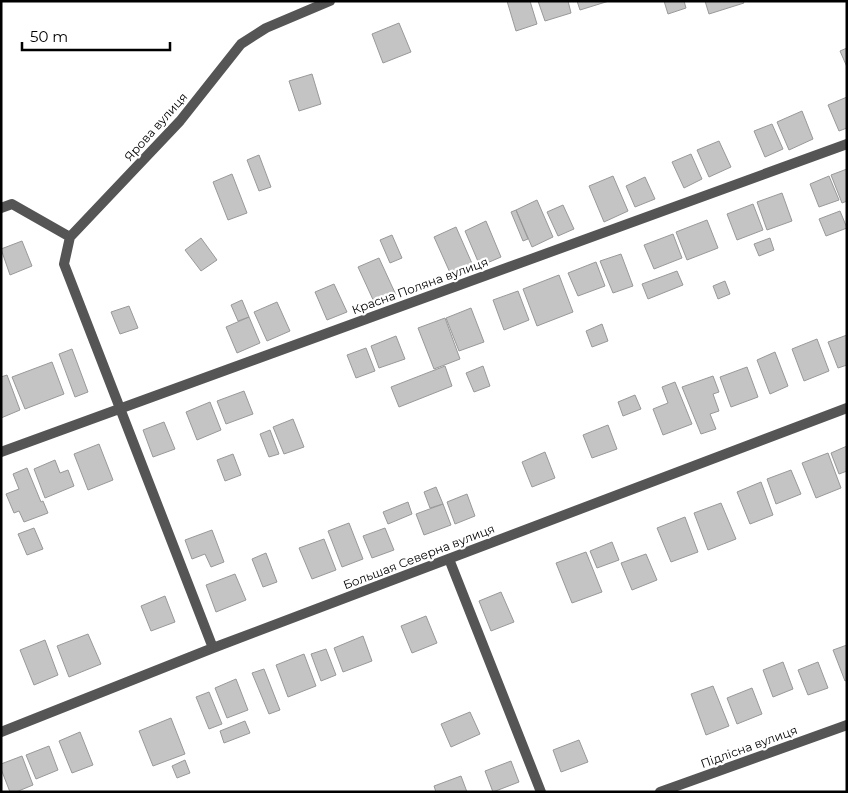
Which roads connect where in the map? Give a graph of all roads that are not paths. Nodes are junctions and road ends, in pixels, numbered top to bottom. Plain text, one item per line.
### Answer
1 (330, 1) edge
2 (847, 144) edge
3 (1, 208) edge
4 (70, 237) junction
5 (120, 408) junction
6 (847, 408) edge
7 (1, 452) edge
8 (449, 559) junction
9 (213, 648) junction
10 (847, 726) edge
11 (1, 732) edge
12 (540, 792) edge
13 (660, 792) edge

1 - 4 street, Ярова вулиця
2 - 5 street, Красна Поляна вулиця
3 - 4 street
4 - 5 street
5 - 7 street, Красна Поляна вулиця
5 - 9 street
6 - 8 street, Большая Северна вулиця
8 - 9 street, Большая Северна вулиця
8 - 12 street
9 - 11 street, Большая Северна вулиця
10 - 13 street, Підлісна вулиця

